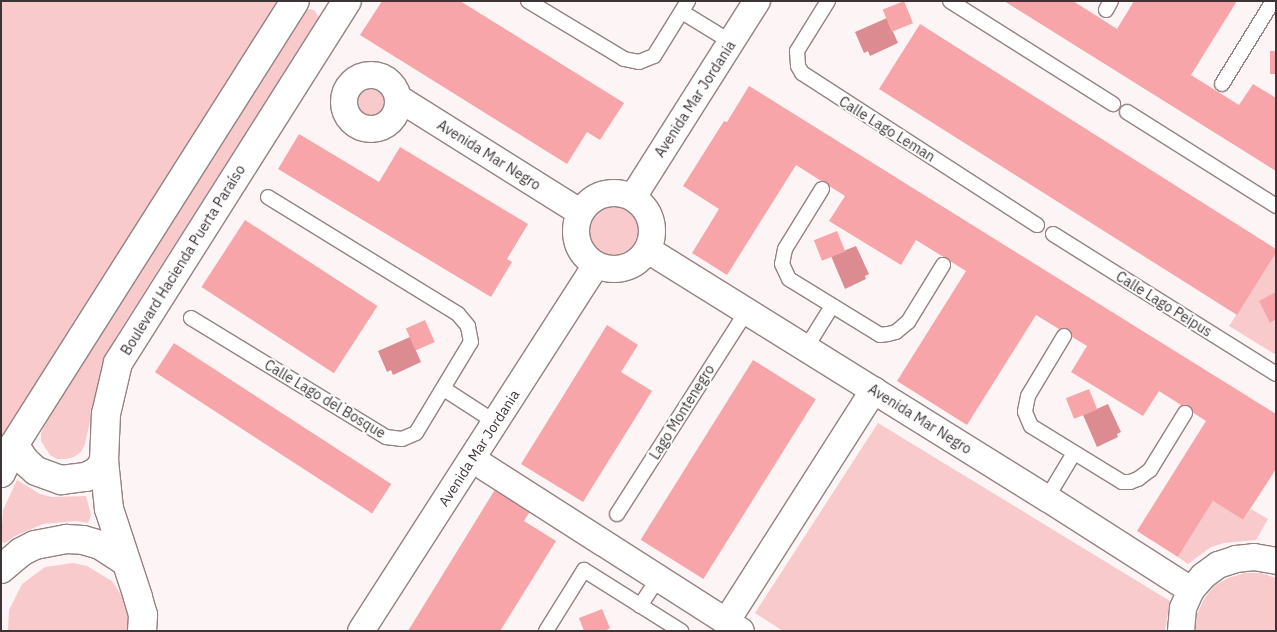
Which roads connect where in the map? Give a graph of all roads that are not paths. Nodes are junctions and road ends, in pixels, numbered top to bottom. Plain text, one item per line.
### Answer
1 (295, 1) edge
2 (528, 1) edge
3 (757, 1) edge
4 (950, 1) edge
5 (1273, 1) edge
6 (823, 3) edge
7 (339, 4) edge
8 (685, 6) edge
9 (731, 42) junction
10 (1222, 84) dead end
11 (398, 98) dead end
12 (1113, 104) dead end
13 (1127, 112) dead end
14 (822, 189) dead end
15 (268, 197) dead end
16 (633, 197) junction
17 (1276, 206) edge
18 (580, 212) junction
19 (1037, 225) dead end
20 (1053, 234) dead end
21 (648, 250) junction
22 (596, 265) junction
23 (943, 265) dead end
24 (832, 306) junction
25 (747, 311) junction
26 (191, 318) dead end
27 (1064, 336) dead end
28 (806, 348) junction
29 (1276, 374) edge
30 (444, 389) junction
31 (874, 390) junction
32 (1185, 413) dead end
33 (495, 422) junction
34 (14, 445) junction
35 (1074, 453) junction
36 (472, 459) junction
37 (104, 461) junction
38 (1, 473) edge
39 (1048, 498) junction
40 (617, 514) dead end
41 (1275, 558) edge
42 (125, 561) junction
43 (1, 569) edge
44 (658, 578) junction
45 (1191, 590) junction
46 (640, 606) junction
47 (734, 626) edge
48 (142, 631) edge
49 (361, 631) edge
50 (546, 631) edge
51 (681, 631) edge
52 (1180, 631) edge

1 - 34 street
2 - 8 lane
3 - 9 street, Avenida Mar Jordania
4 - 12 lane
5 - 10 lane
6 - 19 lane, Calle Lago Leman
7 - 37 street, Boulevard Hacienda Puerta Paraíso
8 - 9 lane
9 - 16 street, Avenida Mar Jordania
11 - 18 street, Avenida Mar Negro
13 - 17 lane
14 - 24 lane
15 - 30 lane, Calle Lago del Bosque
16 - 18 street
16 - 21 street
18 - 22 street
20 - 29 lane, Calle Lago Peipus
21 - 22 street
21 - 25 street, Avenida Mar Negro
22 - 33 street, Avenida Mar Jordania
23 - 24 lane
24 - 28 lane
25 - 28 street, Avenida Mar Negro
25 - 40 lane, Lago Montenegro
26 - 30 lane, Calle Lago del Bosque
27 - 35 lane
28 - 31 street, Avenida Mar Negro
30 - 33 lane
31 - 39 street, Avenida Mar Negro
31 - 47 street
32 - 35 lane
33 - 36 street, Avenida Mar Jordania
34 - 37 street
34 - 38 street
35 - 39 lane
36 - 44 street
36 - 49 street, Avenida Mar Jordania
37 - 42 street, Boulevard Hacienda Puerta Paraíso
39 - 45 street, Avenida Mar Negro
41 - 45 street
42 - 43 street
42 - 48 street, Boulevard Hacienda Puerta Paraíso
44 - 46 lane
44 - 47 street
45 - 52 street
46 - 50 lane
46 - 51 lane

